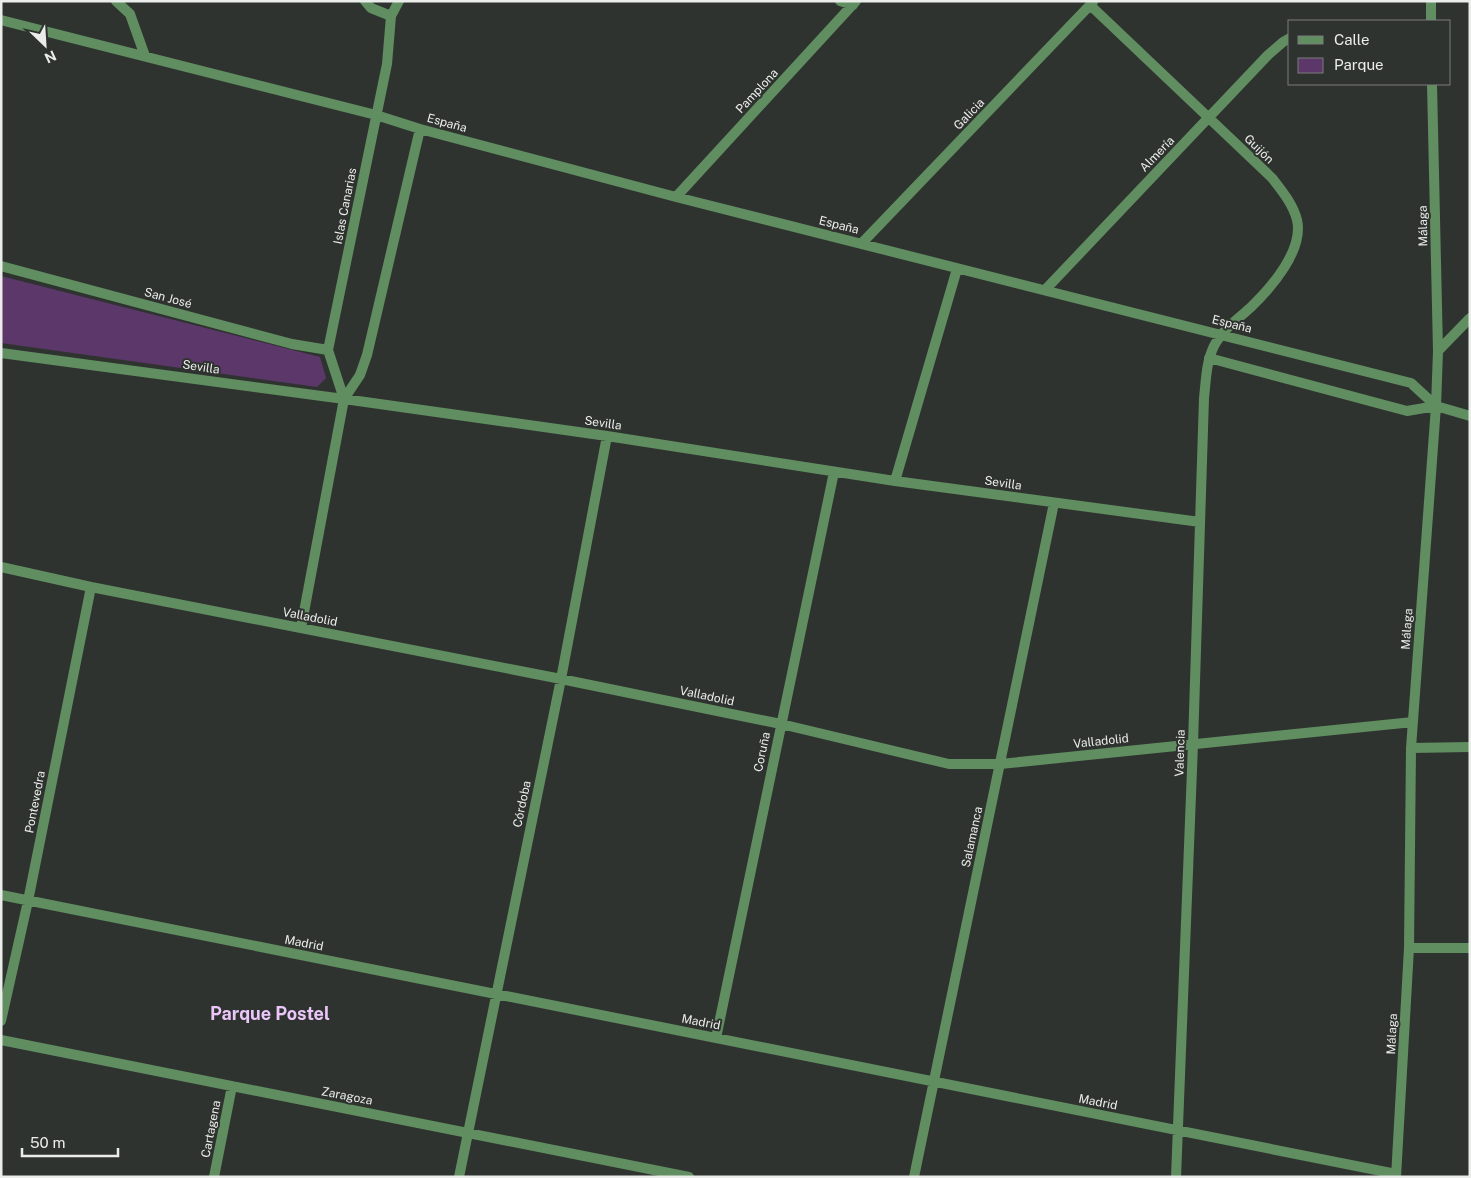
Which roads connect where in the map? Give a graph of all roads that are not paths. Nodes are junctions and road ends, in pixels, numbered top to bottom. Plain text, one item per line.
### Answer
1 (116, 1) edge
2 (365, 1) edge
3 (399, 1) edge
4 (840, 1) edge
5 (1431, 1) edge
6 (854, 3) edge
7 (1092, 3) edge
8 (391, 16) junction
9 (1, 20) edge
10 (1431, 20) edge
11 (1288, 39) edge
12 (145, 56) junction
13 (1432, 85) edge
14 (376, 116) junction
15 (1209, 118) junction
16 (420, 129) junction
17 (676, 198) junction
18 (862, 243) junction
19 (1, 266) edge
20 (957, 269) junction
21 (1045, 290) junction
22 (1470, 318) edge
23 (1222, 334) junction
24 (328, 350) junction
25 (1438, 351) junction
26 (1, 353) edge
27 (1209, 358) junction
28 (344, 399) junction
29 (1436, 406) junction
30 (1470, 416) edge
31 (607, 436) junction
32 (834, 472) junction
33 (895, 481) junction
34 (1054, 503) junction
35 (1200, 522) junction
36 (1, 567) edge
37 (91, 587) junction
38 (301, 628) junction
39 (561, 679) junction
40 (1413, 722) junction
41 (781, 724) junction
42 (1193, 744) junction
43 (1470, 747) edge
44 (1411, 748) junction
45 (1000, 764) junction
46 (1, 895) edge
47 (28, 901) junction
48 (1409, 948) junction
49 (1470, 948) edge
50 (496, 994) junction
51 (1, 1020) edge
52 (716, 1038) junction
53 (1, 1040) edge
54 (934, 1081) junction
55 (232, 1086) junction
56 (1177, 1130) junction
57 (467, 1133) junction
58 (1396, 1175) edge
59 (214, 1177) edge
60 (459, 1177) edge
61 (687, 1177) edge
62 (914, 1177) edge
63 (1176, 1177) edge

1 - 12 street
2 - 8 street
3 - 8 street
4 - 6 street
5 - 10 street
6 - 17 street, Pamplona
7 - 15 street, Guijón
7 - 18 street, Galicia
8 - 14 street, Islas Canarias
9 - 12 street, España
11 - 15 street, Almería
12 - 14 street, España
13 - 25 street, Málaga
14 - 16 street, España
14 - 24 street, Islas Canarias
15 - 21 street, Almería
15 - 23 street, Guijón
16 - 17 street, España
16 - 28 street, Islas Canarias
17 - 18 street, España
18 - 20 street, España
19 - 24 street, San José
20 - 21 street, España
20 - 33 street
21 - 23 street, España
22 - 25 street
23 - 27 street, Valencia
23 - 29 street, España
24 - 28 street, Islas Canarias
25 - 29 street, Málaga
26 - 28 street, Sevilla
27 - 29 street
27 - 35 street, Valencia
28 - 31 street, Sevilla
28 - 38 street, Islas Canarias
29 - 30 street
29 - 40 street, Málaga
31 - 32 street, Sevilla
31 - 39 street, Córdoba
32 - 33 street, Sevilla
32 - 41 street, Coruña
33 - 34 street, Sevilla
34 - 35 street, Sevilla
34 - 45 street, Salamanca
35 - 42 street, Valencia
36 - 37 street, Valladolid
37 - 38 street, Valladolid
37 - 47 street, Pontevedra
38 - 39 street, Valladolid
39 - 41 street, Valladolid
39 - 50 street, Córdoba
40 - 42 street, Valladolid
40 - 44 street, Málaga
41 - 45 street, Valladolid
41 - 52 street, Coruña
42 - 45 street, Valladolid
42 - 56 street, Valencia
43 - 44 street
44 - 48 street, Málaga
45 - 54 street, Salamanca
46 - 47 street, Madrid
47 - 50 street, Madrid
47 - 51 street, Pontevedra
48 - 49 street
48 - 58 street, Málaga
50 - 52 street, Madrid
50 - 57 street, Córdoba
52 - 54 street, Madrid
53 - 55 street, Zaragoza
54 - 56 street, Madrid
54 - 62 street, Salamanca
55 - 57 street, Zaragoza
55 - 59 street, Cartagena
56 - 58 street, Madrid
56 - 63 street, Valencia
57 - 60 street, Córdoba
57 - 61 street, Zaragoza

